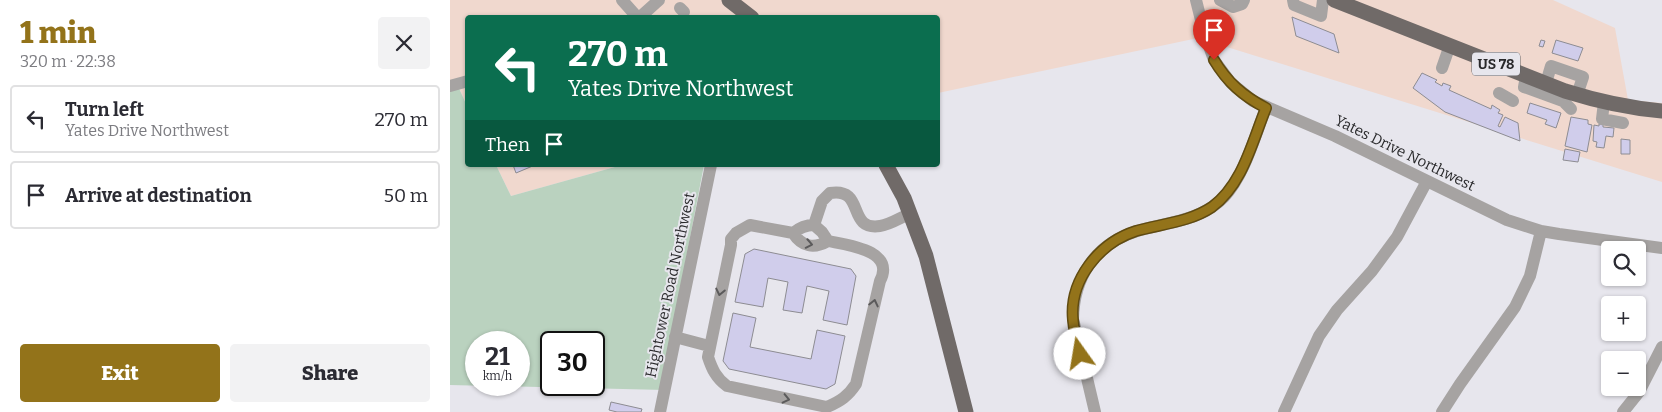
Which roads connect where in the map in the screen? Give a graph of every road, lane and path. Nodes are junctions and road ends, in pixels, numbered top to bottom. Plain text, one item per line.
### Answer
1 (622, 0) edge
2 (659, 0) edge
3 (729, 0) edge
4 (1196, 0) edge
5 (1220, 0) edge
6 (1244, 0) edge
7 (1294, 0) edge
8 (1323, 0) edge
9 (1334, 0) edge
10 (632, 15) edge
11 (635, 15) edge
12 (748, 15) edge
13 (1450, 45) junction
14 (1442, 68) dead end
15 (1526, 76) junction
16 (465, 81) edge
17 (450, 86) edge
18 (1499, 93) dead end
19 (1513, 100) dead end
20 (1604, 102) junction
21 (1266, 108) junction
22 (1571, 109) dead end
23 (1662, 111) edge
24 (1623, 123) dead end
25 (711, 167) edge
26 (887, 167) edge
27 (1427, 181) junction
28 (909, 214) junction
29 (814, 225) junction
30 (1541, 231) junction
31 (793, 233) junction
32 (828, 241) junction
33 (1662, 248) edge
34 (676, 337) junction
35 (709, 346) junction
36 (1662, 347) edge
37 (660, 412) edge
38 (966, 412) edge
39 (1095, 412) edge
40 (1284, 412) edge
41 (1442, 412) edge
42 (1623, 412) edge

1 - 10 street
2 - 11 street
3 - 12 main road
4 - 21 street, Yates Drive Northwest
5 - 6 street
7 - 8 street
9 - 13 main road, US 78
13 - 14 street
13 - 15 main road, US 78
15 - 20 main road, US 78
15 - 22 street
16 - 17 street
18 - 19 street
20 - 23 main road, US 78
20 - 24 street
21 - 27 street, Yates Drive Northwest
21 - 39 street
25 - 34 street, Hightower Road Northwest
26 - 28 main road
27 - 30 street, Yates Drive Northwest
27 - 40 street
28 - 29 street
28 - 38 main road
29 - 31 street
29 - 32 street
30 - 33 street, Yates Drive Northwest
30 - 41 street
31 -> 32 street
31 -> 35 street
35 -> 32 street
34 - 35 street
34 - 37 street, Hightower Road Northwest
36 - 42 street

